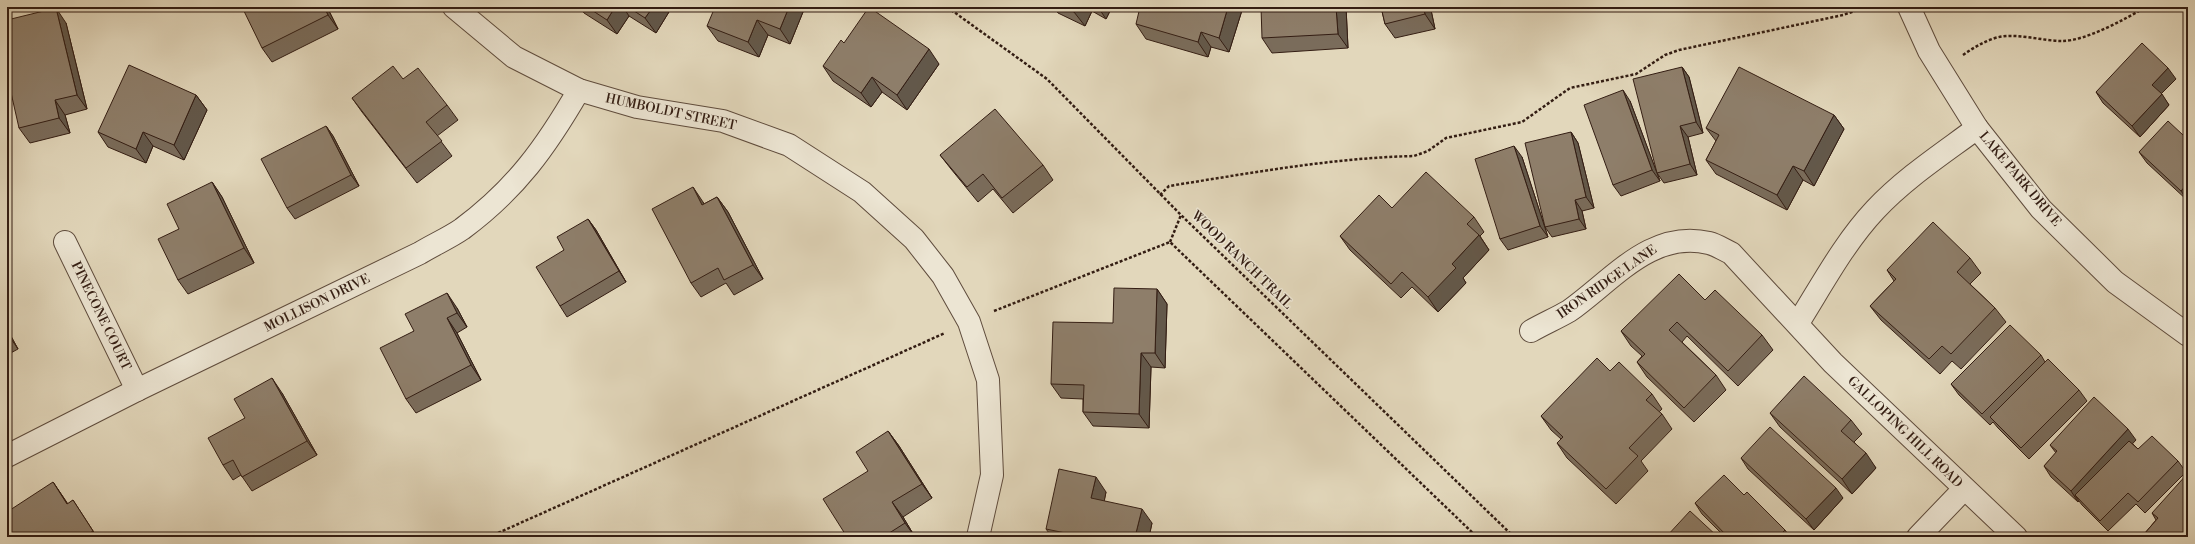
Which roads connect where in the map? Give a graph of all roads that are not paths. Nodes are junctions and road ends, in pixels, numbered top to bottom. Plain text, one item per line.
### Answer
1 (454, 7) edge
2 (1909, 7) edge
3 (579, 90) junction
4 (1977, 128) junction
5 (65, 242) dead end
6 (1798, 323) junction
7 (1531, 331) dead end
8 (2188, 335) edge
9 (137, 390) junction
10 (7, 456) edge
11 (1964, 489) junction
12 (978, 537) edge
13 (1918, 537) edge
14 (2016, 537) edge

1 - 3 street, HUMBOLDT STREET
2 - 4 street, LAKE PARK DRIVE
3 - 9 street, MOLLISON DRIVE
3 - 12 street, HUMBOLDT STREET
4 - 6 street
4 - 8 street, LAKE PARK DRIVE
5 - 9 street, PINECONE COURT
6 - 7 street, IRON RIDGE LANE
6 - 11 street, GALLOPING HILL ROAD
9 - 10 street, MOLLISON DRIVE
11 - 13 street
11 - 14 street, GALLOPING HILL ROAD

